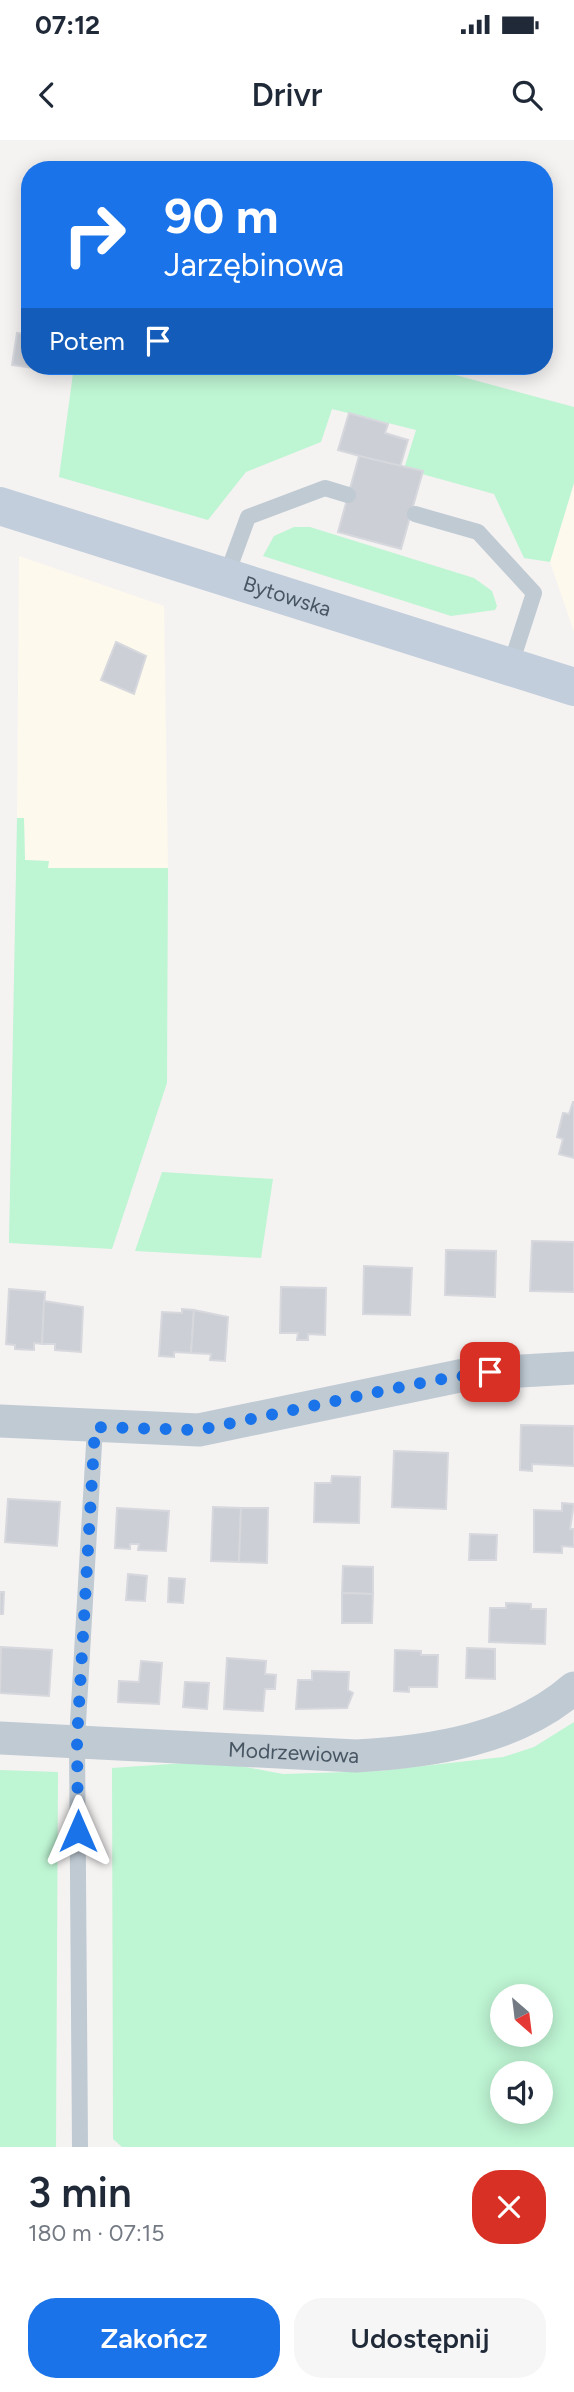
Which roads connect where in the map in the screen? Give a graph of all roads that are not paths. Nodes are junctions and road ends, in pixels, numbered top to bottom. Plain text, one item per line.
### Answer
1 (348, 495) dead end
2 (0, 506) edge
3 (415, 514) dead end
4 (226, 577) junction
5 (510, 667) junction
6 (574, 687) edge
7 (574, 1368) edge
8 (0, 1421) edge
9 (95, 1427) junction
10 (574, 1688) edge
11 (0, 1738) edge
12 (77, 1740) junction
13 (80, 2147) edge

1 - 4 lane
2 - 4 main road, Bytowska
3 - 5 lane
4 - 5 main road, Bytowska
5 - 6 main road, Bytowska
7 - 9 street
8 - 9 street
9 - 12 lane
10 - 12 street, Modrzewiowa
11 - 12 street, Modrzewiowa
12 - 13 lane

